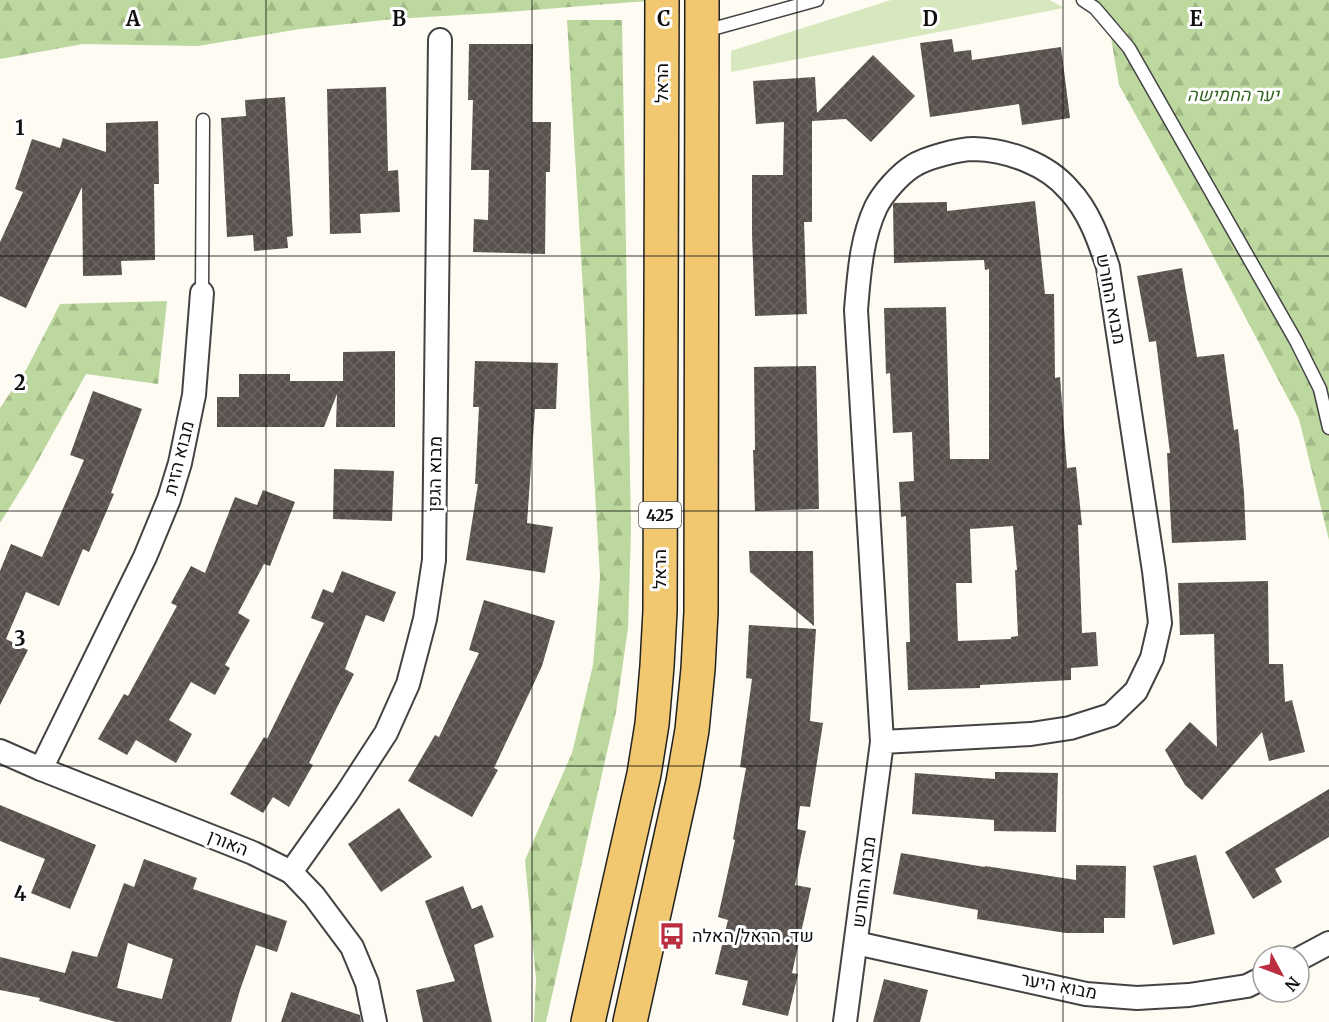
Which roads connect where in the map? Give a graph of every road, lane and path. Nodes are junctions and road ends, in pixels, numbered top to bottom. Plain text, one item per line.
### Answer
1 (662, 0) edge
2 (817, 0) edge
3 (1083, 0) edge
4 (702, 16) edge
5 (440, 40) dead end
6 (203, 120) dead end
7 (202, 293) joint
8 (1329, 428) edge
9 (882, 742) junction
10 (0, 751) edge
11 (41, 769) junction
12 (291, 872) junction
13 (856, 943) junction
14 (1329, 943) edge
15 (1311, 953) edge
16 (1251, 984) edge
17 (375, 1022) edge
18 (588, 1022) edge
19 (630, 1022) edge
20 (845, 1022) edge

1 - 18 main road, הראל / 425
2 - 4 lane
3 - 8 lane
4 - 19 main road, 425
5 - 12 street, מבוא הגפן
6 - 7 lane, מבוא הזית
7 - 11 street, מבוא הזית
9 - 9 street, מבוא החורש
9 - 13 street, מבוא החורש
10 - 11 street, האורן
11 - 12 street, האורן
12 - 17 street, האורן
13 - 16 street, מבוא היער
13 - 20 street, מבוא החורש
14 - 15 street

